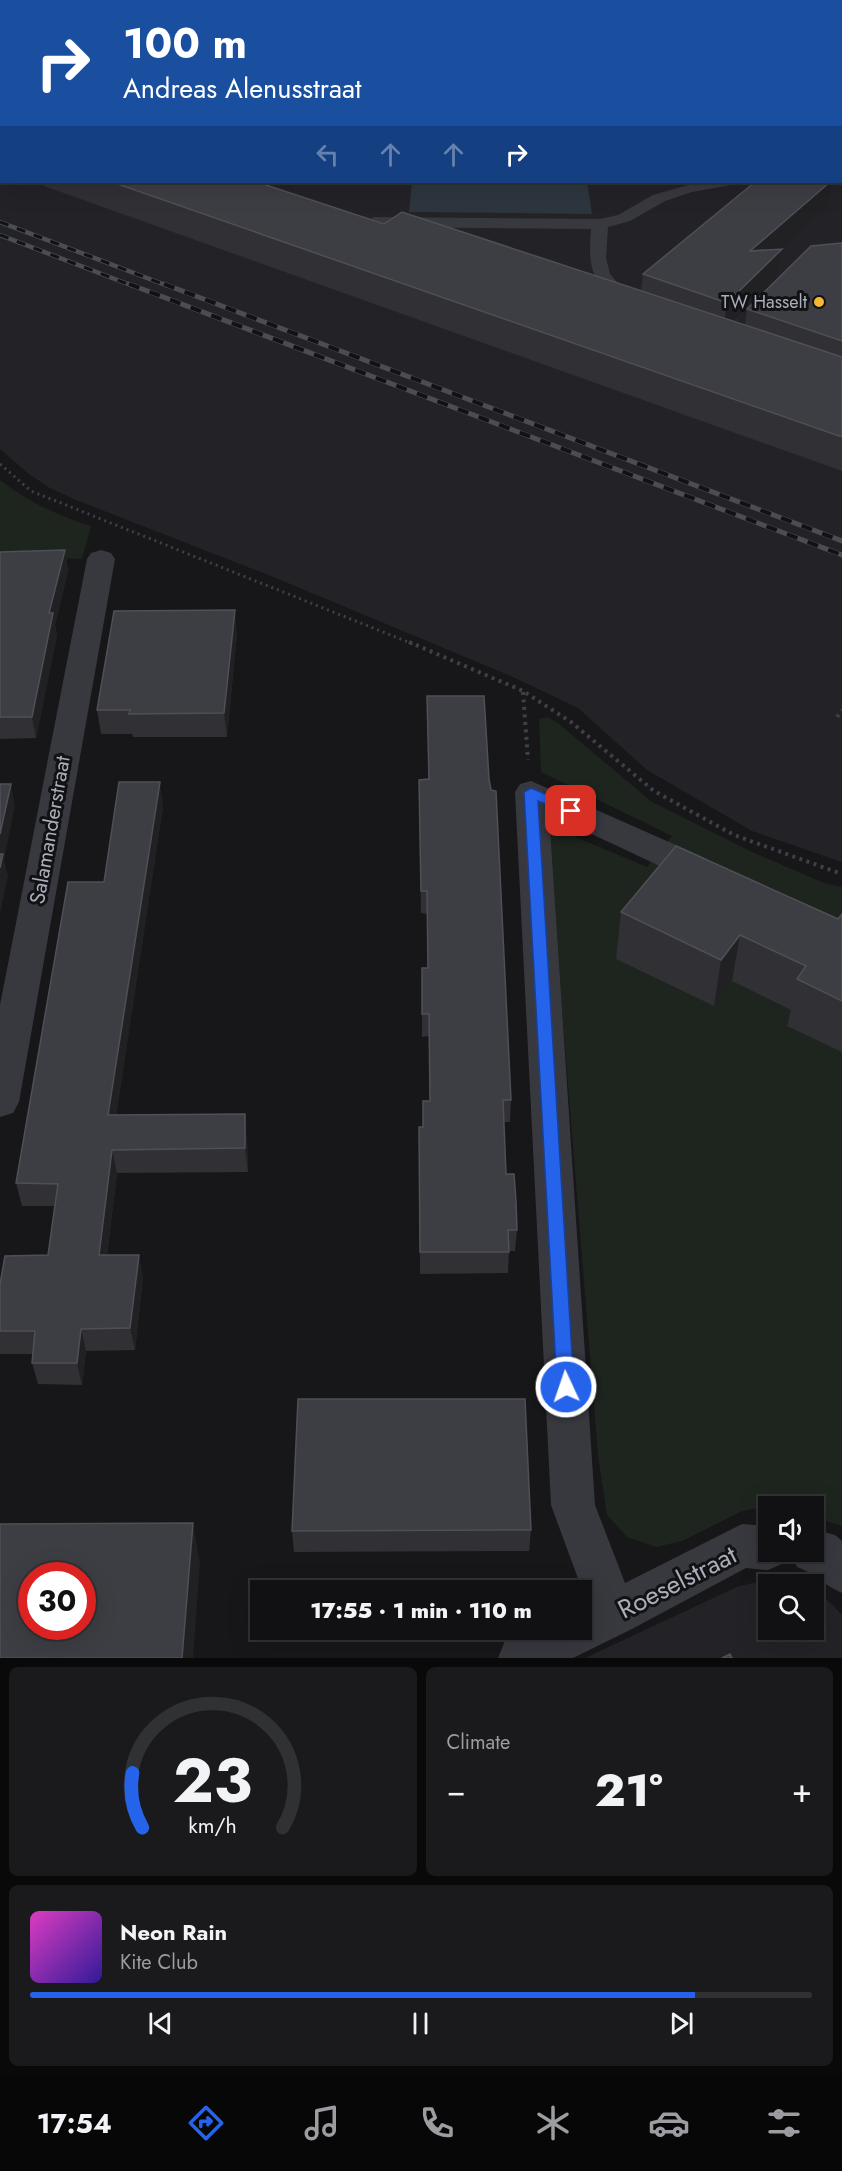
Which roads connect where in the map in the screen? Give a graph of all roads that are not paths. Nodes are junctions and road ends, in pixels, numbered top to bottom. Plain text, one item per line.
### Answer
1 (719, 183) edge
2 (600, 224) junction
3 (429, 241) edge
4 (594, 297) edge
5 (101, 559) dead end
6 (702, 871) edge
7 (0, 1102) edge
8 (758, 1547) edge
9 (824, 1555) edge
10 (842, 1571) edge
11 (614, 1614) junction
12 (522, 1658) edge

1 - 2 lane
2 - 3 lane
2 - 4 lane
5 - 7 street, Salamanderstraat
6 - 11 street
8 - 11 street, Roeselstraat
9 - 10 street
11 - 12 street, Roeselstraat

